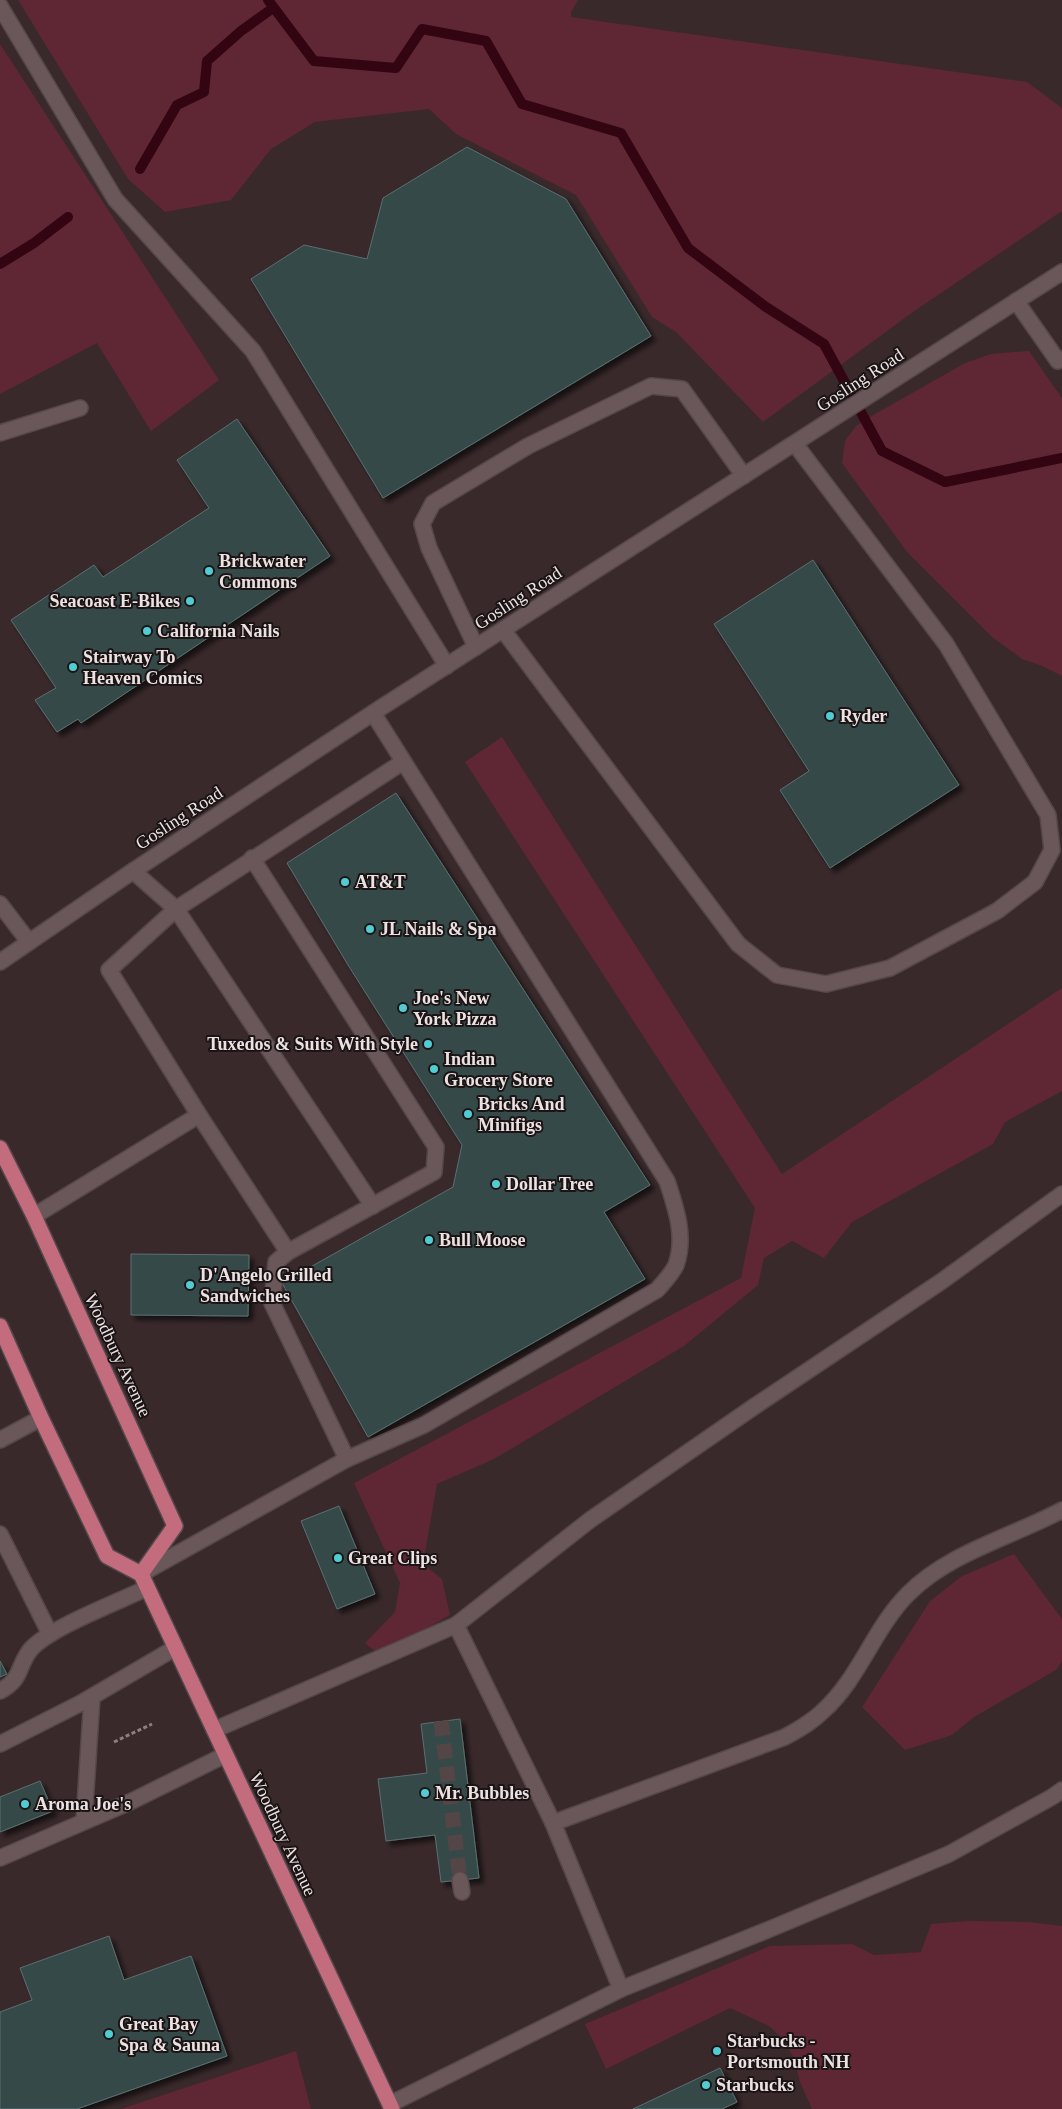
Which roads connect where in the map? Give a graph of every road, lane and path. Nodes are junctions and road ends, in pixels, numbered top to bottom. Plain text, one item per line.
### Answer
1 (0, 6) edge
2 (1062, 272) edge
3 (1016, 301) junction
4 (1062, 359) edge
5 (80, 408) dead end
6 (0, 433) edge
7 (795, 444) junction
8 (744, 476) junction
9 (503, 630) junction
10 (476, 647) junction
11 (447, 666) junction
12 (374, 713) junction
13 (403, 762) junction
14 (252, 858) junction
15 (133, 871) junction
16 (0, 904) edge
17 (176, 909) junction
18 (29, 942) junction
19 (0, 962) edge
20 (199, 1115) junction
21 (0, 1148) edge
22 (1062, 1194) edge
23 (373, 1206) junction
24 (34, 1216) junction
25 (288, 1252) junction
26 (0, 1326) edge
27 (41, 1418) junction
28 (0, 1440) edge
29 (347, 1459) junction
30 (1062, 1510) edge
31 (0, 1534) edge
32 (5, 1558) edge
33 (141, 1574) junction
34 (147, 1588) junction
35 (456, 1625) junction
36 (50, 1634) junction
37 (175, 1648) junction
38 (0, 1691) edge
39 (92, 1696) junction
40 (152, 1724) dead end
41 (214, 1730) junction
42 (0, 1744) edge
43 (110, 1744) dead end
44 (225, 1755) junction
45 (1062, 1790) edge
46 (84, 1821) junction
47 (553, 1823) junction
48 (0, 1858) edge
49 (621, 1988) junction
50 (391, 2106) edge

1 - 11 street
2 - 3 street, Gosling Road
3 - 4 street
3 - 7 street, Gosling Road
5 - 6 street
7 - 8 street, Gosling Road
7 - 9 street
8 - 9 street, Gosling Road
8 - 10 street
9 - 10 street, Gosling Road
10 - 11 street, Gosling Road
11 - 12 street, Gosling Road
12 - 13 street
12 - 15 street, Gosling Road
13 - 14 street
13 - 29 street
14 - 17 street
14 - 23 street
15 - 17 street
15 - 18 street, Gosling Road
16 - 18 street
17 - 20 street
17 - 23 street
18 - 19 street, Gosling Road
20 - 24 street
20 - 25 street
21 - 24 main road, Woodbury Avenue
22 - 35 street
23 - 25 street
24 - 33 main road, Woodbury Avenue
25 - 29 street
26 - 27 main road
27 - 28 street
27 - 33 main road
29 - 33 street
30 - 47 street
31 - 32 street
32 - 36 street
33 - 34 main road, Woodbury Avenue
34 - 36 street
34 - 37 main road, Woodbury Avenue
35 - 41 street
35 - 47 street
36 - 38 street
37 - 39 street
37 - 41 main road, Woodbury Avenue
39 - 42 street
39 - 46 street
40 - 43 path
41 - 44 main road, Woodbury Avenue
44 - 46 street
44 - 50 main road, Woodbury Avenue
45 - 49 street
46 - 48 street
47 - 49 street
49 - 50 street

